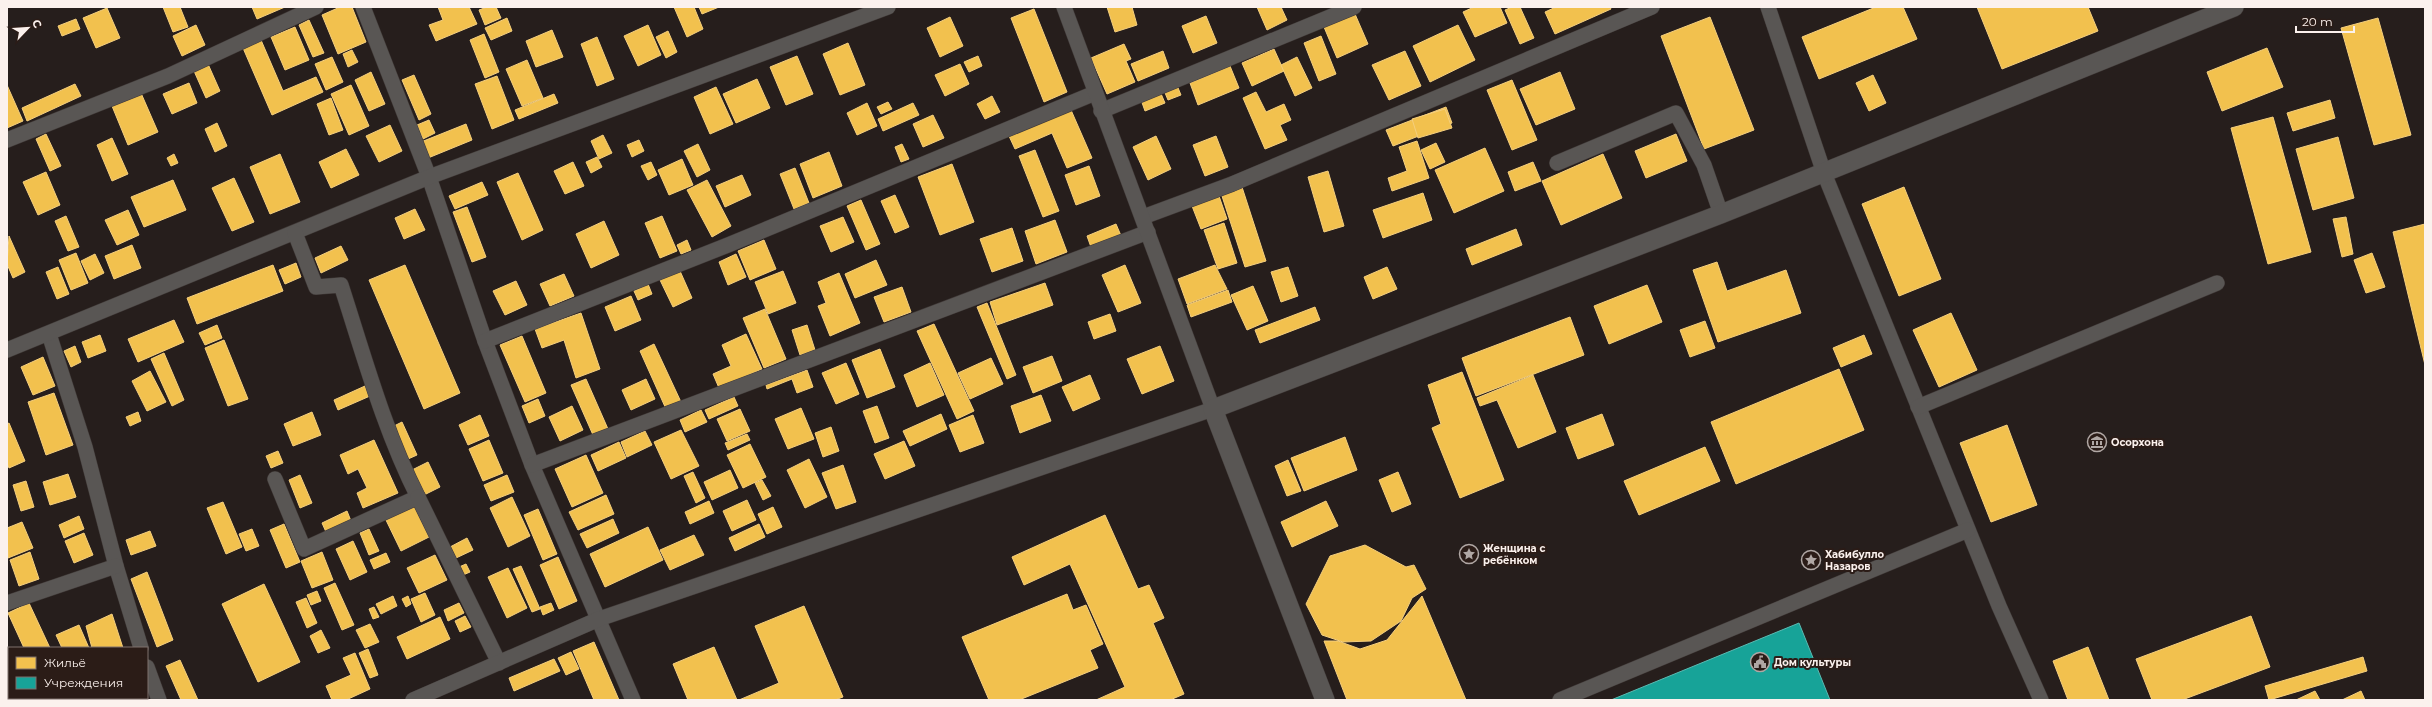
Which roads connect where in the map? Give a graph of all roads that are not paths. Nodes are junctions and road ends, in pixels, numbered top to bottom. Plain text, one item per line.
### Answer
1 (316, 7) edge
2 (363, 7) edge
3 (888, 7) edge
4 (1064, 7) edge
5 (1354, 7) edge
6 (1652, 7) edge
7 (1768, 7) edge
8 (2234, 7) edge
9 (1095, 93) junction
10 (1101, 111) junction
11 (7, 140) edge
12 (1557, 163) dead end
13 (1824, 173) junction
14 (429, 177) junction
15 (1721, 214) junction
16 (1143, 217) junction
17 (1148, 232) junction
18 (295, 233) junction
19 (2217, 283) dead end
20 (49, 334) junction
21 (485, 341) junction
22 (7, 350) edge
23 (1918, 407) junction
24 (1213, 409) junction
25 (532, 465) junction
26 (275, 479) dead end
27 (418, 497) junction
28 (1968, 530) junction
29 (116, 566) junction
30 (7, 603) edge
31 (599, 619) junction
32 (141, 647) edge
33 (499, 662) junction
34 (148, 670) edge
35 (159, 700) edge
36 (413, 700) edge
37 (633, 700) edge
38 (1325, 700) edge
39 (1560, 700) edge
40 (2041, 700) edge

1 - 11 street
2 - 14 street
3 - 14 street
4 - 9 street
5 - 10 street
6 - 16 street
7 - 13 street
8 - 13 street
9 - 10 street
9 - 21 street
10 - 16 street
12 - 15 street
13 - 15 street
13 - 23 street
14 - 18 street
14 - 21 street
15 - 24 street
16 - 17 street
17 - 24 street
17 - 25 street
18 - 20 street
18 - 27 street
19 - 23 street
20 - 22 street
20 - 29 street
21 - 25 street
23 - 28 street
24 - 31 street
24 - 38 street
25 - 31 street
26 - 27 street
27 - 33 street
28 - 39 street
28 - 40 street
29 - 30 street
29 - 32 street
31 - 33 street
31 - 37 street
33 - 36 street
34 - 35 street

